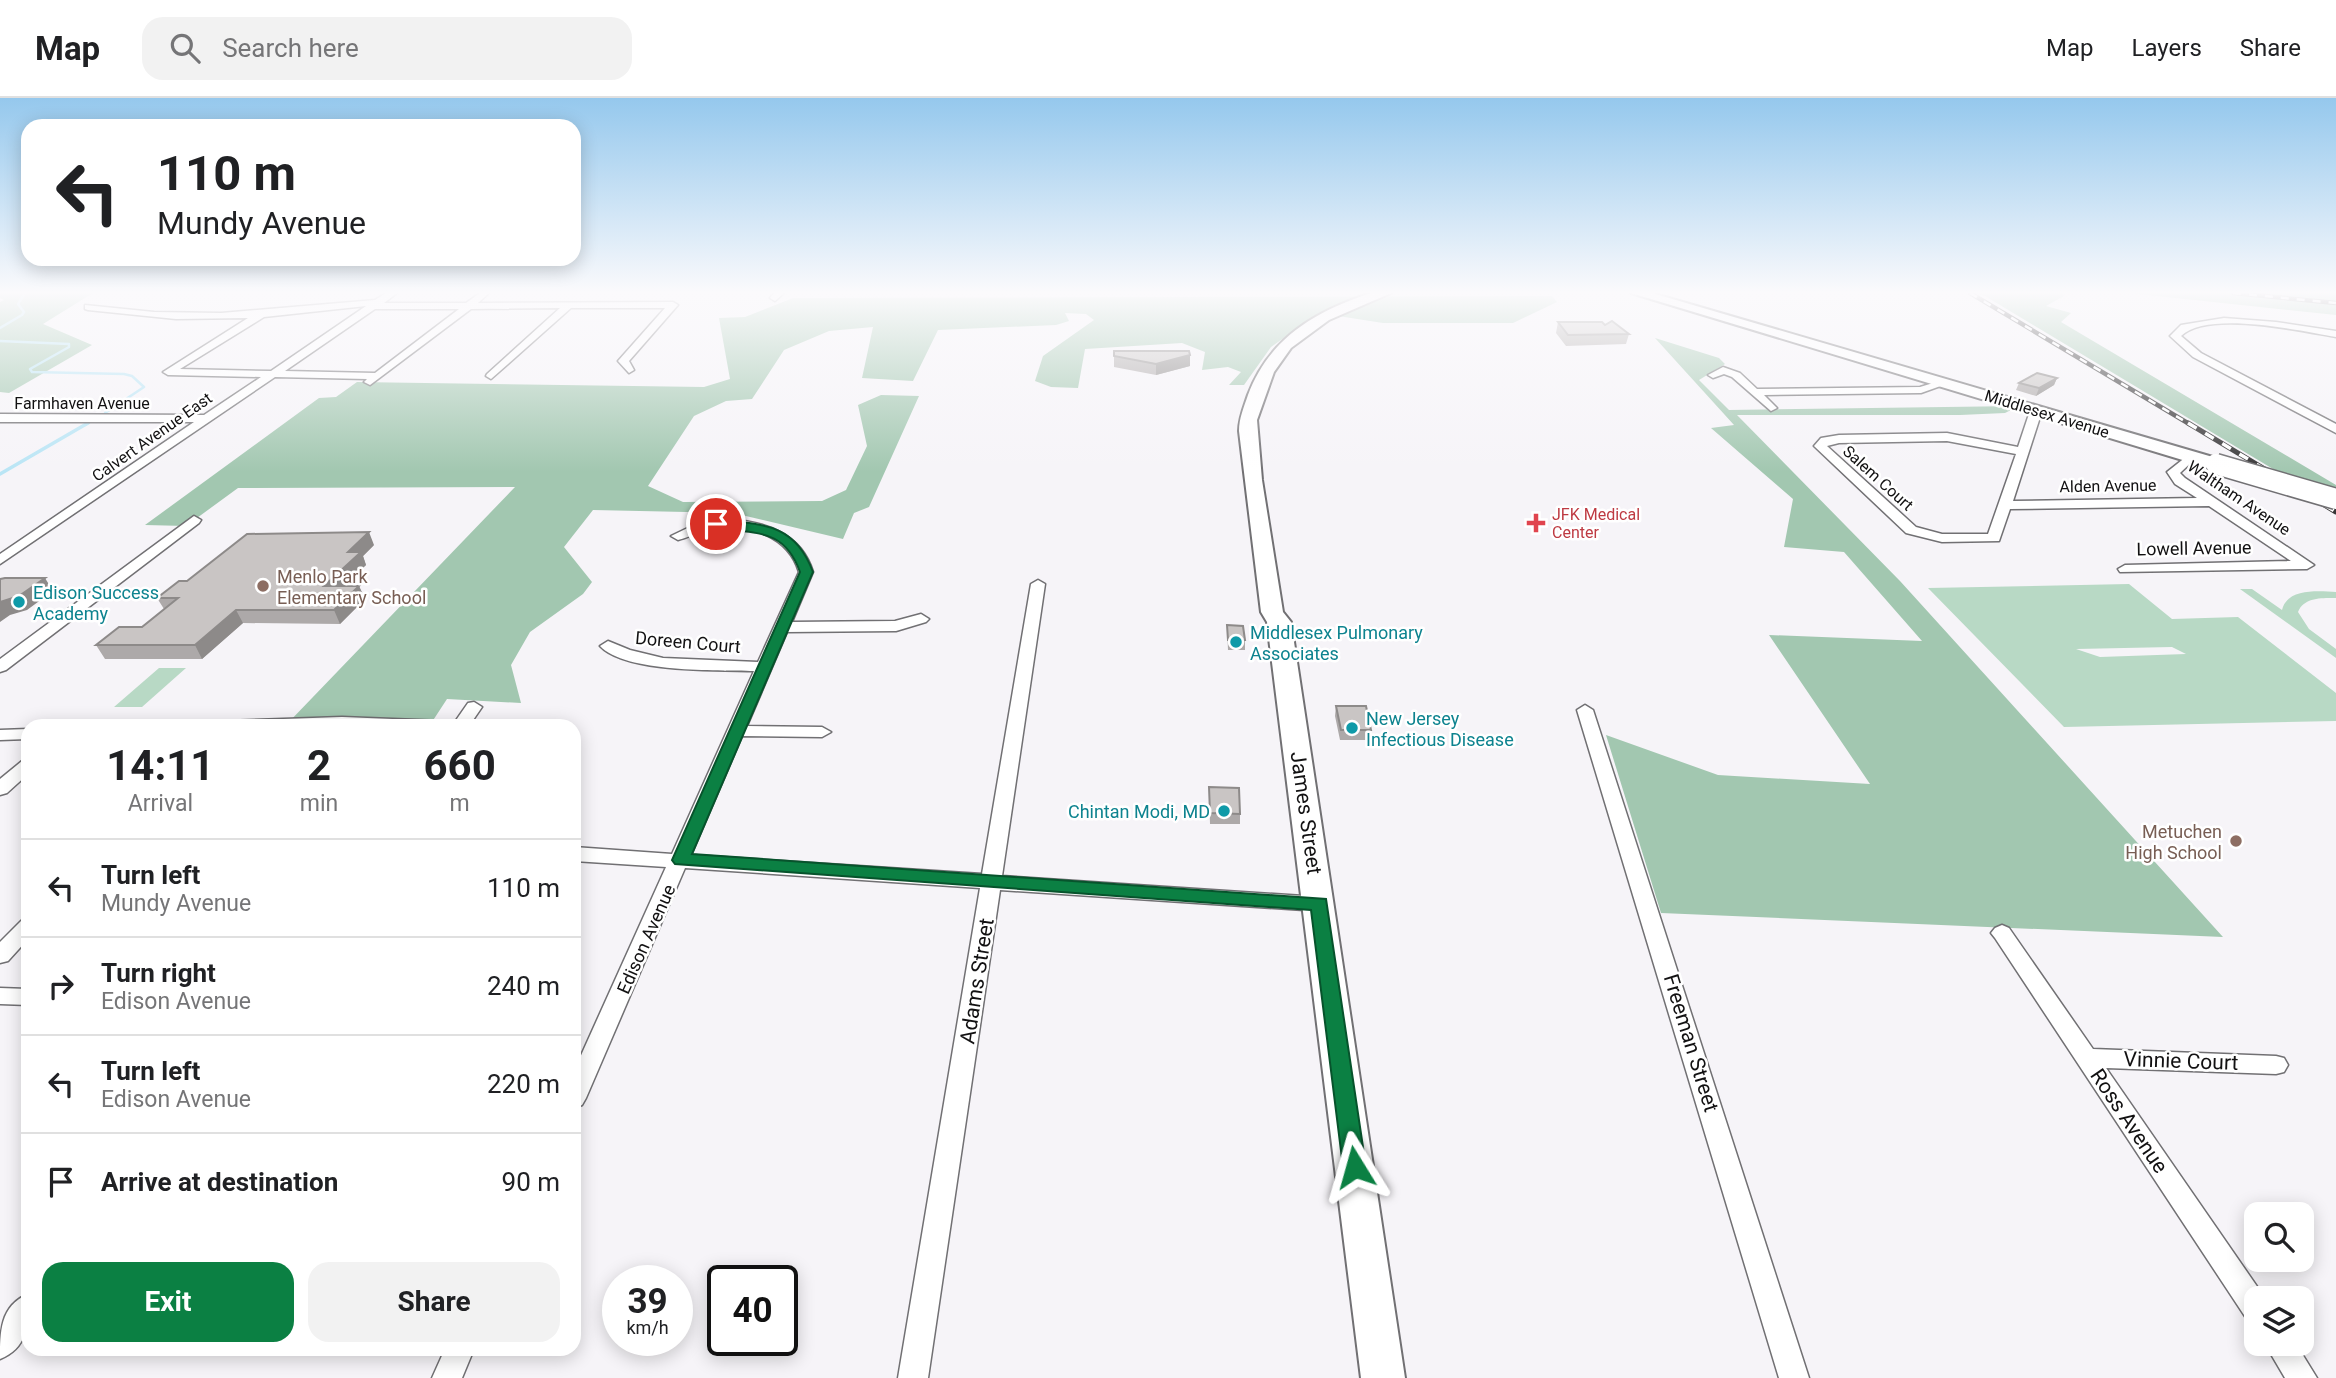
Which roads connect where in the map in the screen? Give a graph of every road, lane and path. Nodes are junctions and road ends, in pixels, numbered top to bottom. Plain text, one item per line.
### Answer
1 (199, 353) edge
2 (304, 353) edge
3 (408, 353) edge
4 (517, 353) edge
5 (630, 353) edge
6 (1280, 353) edge
7 (1834, 353) edge
8 (2194, 353) edge
9 (629, 370) dead end
10 (1713, 375) dead end
11 (270, 376) junction
12 (491, 376) dead end
13 (1936, 384) junction
14 (1754, 392) junction
15 (1771, 408) dead end
16 (2035, 411) junction
17 (0, 418) edge
18 (206, 419) junction
19 (2336, 429) edge
20 (2021, 451) junction
21 (2190, 457) junction
22 (2336, 499) edge
23 (2211, 502) junction
24 (2006, 505) junction
25 (194, 520) dead end
26 (678, 536) dead end
27 (0, 560) edge
28 (2307, 565) joint
29 (2125, 569) dead end
30 (1038, 584) dead end
31 (921, 619) dead end
32 (1279, 622) joint
33 (784, 627) junction
34 (608, 646) dead end
35 (0, 667) edge
36 (766, 667) junction
37 (474, 707) dead end
38 (1585, 710) dead end
39 (465, 719) edge
40 (737, 731) junction
41 (821, 732) dead end
42 (21, 734) edge
43 (0, 735) edge
44 (21, 771) edge
45 (0, 789) edge
46 (581, 854) edge
47 (681, 860) junction
48 (992, 884) junction
49 (1319, 904) junction
50 (21, 933) edge
51 (2002, 933) dead end
52 (0, 955) edge
53 (0, 996) edge
54 (21, 997) edge
55 (2087, 1058) junction
56 (2276, 1065) dead end
57 (581, 1082) edge
58 (2244, 1291) edge
59 (21, 1316) edge
60 (0, 1345) edge
61 (457, 1356) edge
62 (2287, 1356) edge
63 (447, 1378) edge
64 (912, 1378) edge
65 (1383, 1378) edge
66 (1794, 1378) edge
67 (2302, 1378) edge

1 - 11 street
2 - 11 street, Calvert Avenue East
3 - 11 street
4 - 12 street
5 - 9 street
6 - 32 street, James Street
7 - 13 street, Middlesex Avenue
8 - 19 street
10 - 14 street
11 - 18 street, Calvert Avenue East
13 - 14 street
13 - 16 street, Middlesex Avenue
14 - 15 street
16 - 20 street
16 - 21 street, Middlesex Avenue
17 - 18 street, Farmhaven Avenue
18 - 27 street, Calvert Avenue East
20 - 24 street
20 - 24 street, Salem Court
21 - 22 street, Middlesex Avenue, bridge
21 - 23 street, Waltham Avenue
23 - 24 street, Alden Avenue
23 - 28 street, Waltham Avenue
25 - 35 street
26 - 33 street, Edison Avenue
28 - 29 street, Lowell Avenue
30 - 48 street, Adams Street
31 - 33 street
32 - 49 street, James Street
33 - 36 street, Edison Avenue
34 - 36 street, Doreen Court
36 - 40 street, Edison Avenue
37 - 39 street
38 - 66 street, Freeman Street
40 - 41 street
40 - 47 street, Edison Avenue
42 - 43 street
44 - 45 street
46 - 47 street
47 - 48 street
47 - 57 street, Edison Avenue
48 - 49 street
48 - 64 street, Adams Street
49 - 65 street, James Street
50 - 52 street
51 - 55 street, Ross Avenue
53 - 54 street
55 - 56 street, Vinnie Court
55 - 58 street, Ross Avenue
59 - 60 street
61 - 63 street
62 - 67 street

